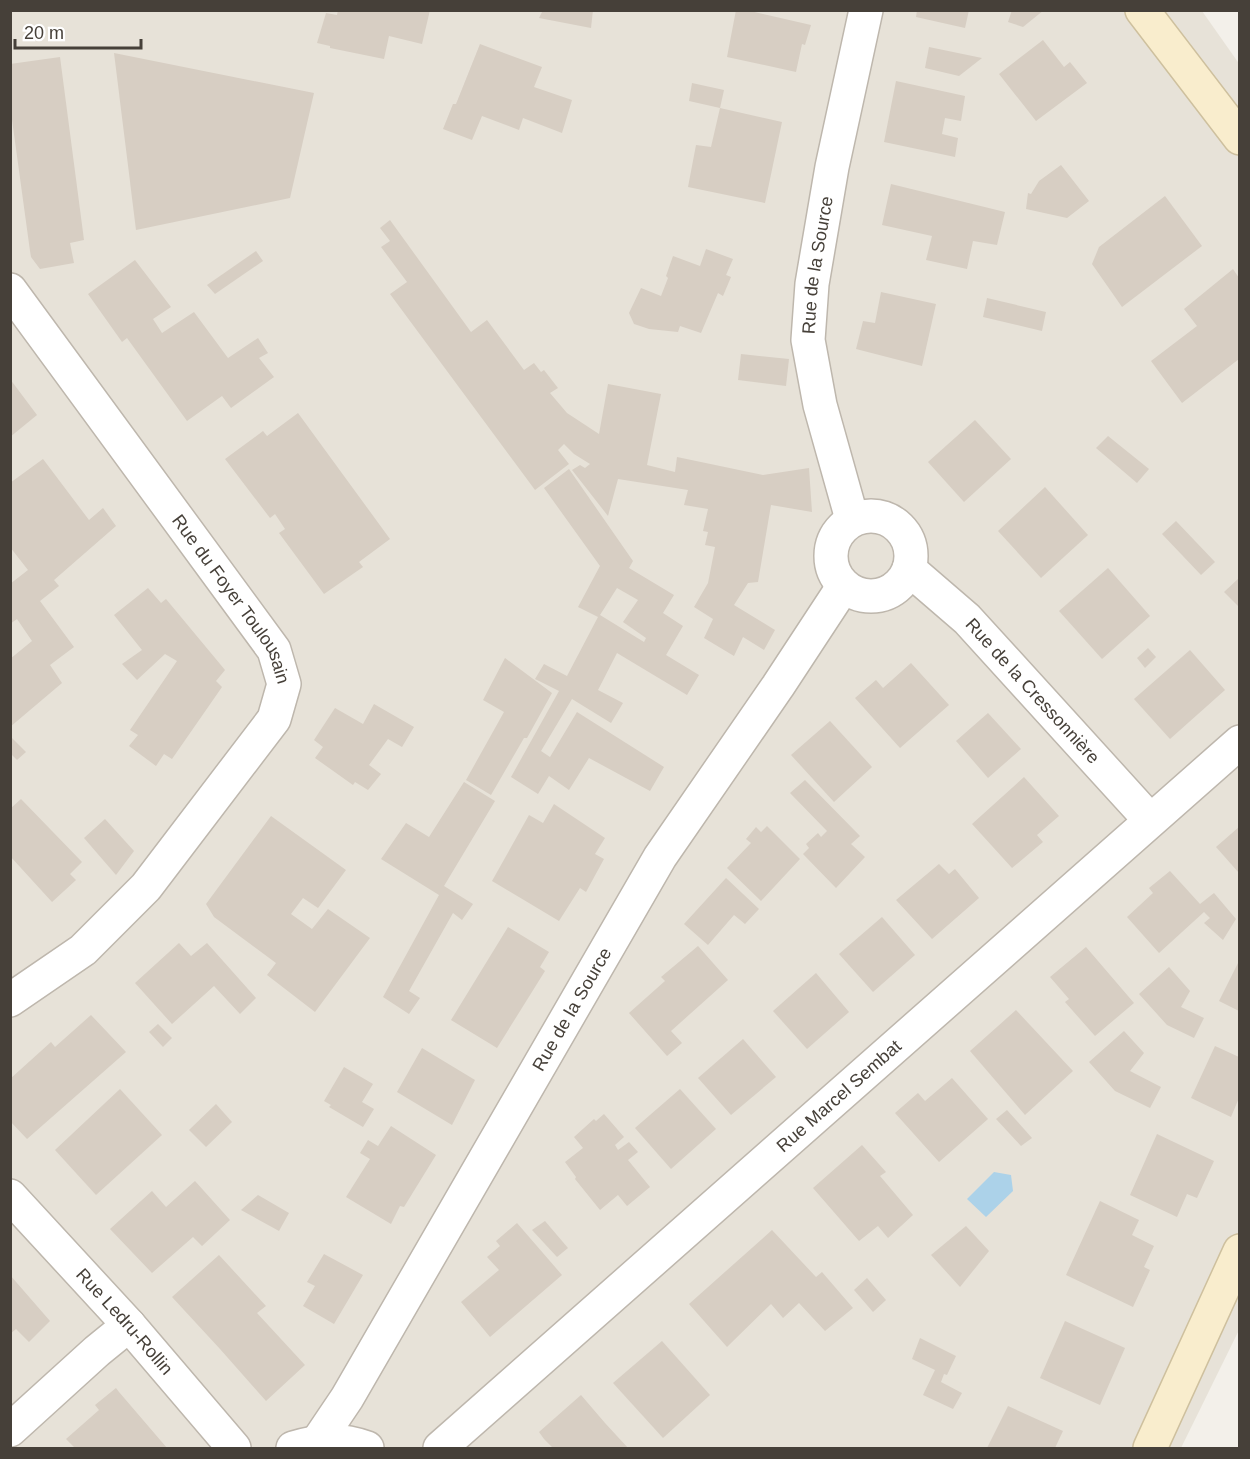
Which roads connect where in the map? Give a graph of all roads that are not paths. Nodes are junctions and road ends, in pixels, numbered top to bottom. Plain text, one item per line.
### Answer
1 (866, 10) edge
2 (1142, 10) edge
3 (1239, 138) edge
4 (10, 290) edge
5 (852, 519) junction
6 (909, 569) junction
7 (843, 587) junction
8 (1239, 742) edge
9 (1150, 820) junction
10 (10, 1000) edge
11 (10, 1196) edge
12 (1239, 1251) edge
13 (129, 1325) junction
14 (10, 1430) edge
15 (306, 1445) edge
16 (234, 1449) edge
17 (368, 1449) edge
18 (440, 1449) edge
19 (1150, 1449) edge

1 - 5 street, Rue de la Source
2 - 3 street
4 - 10 street, Rue du Foyer Toulousain
5 - 6 street
5 - 7 street
6 - 7 street
6 - 9 street, Rue de la Cressonnière
7 - 15 street, Rue de la Source
8 - 9 street, Rue Marcel Sembat
9 - 18 street, Rue Marcel Sembat
11 - 13 street, Rue Ledru-Rollin
12 - 19 street
13 - 14 street
13 - 16 street, Rue Ledru-Rollin
15 - 17 street

